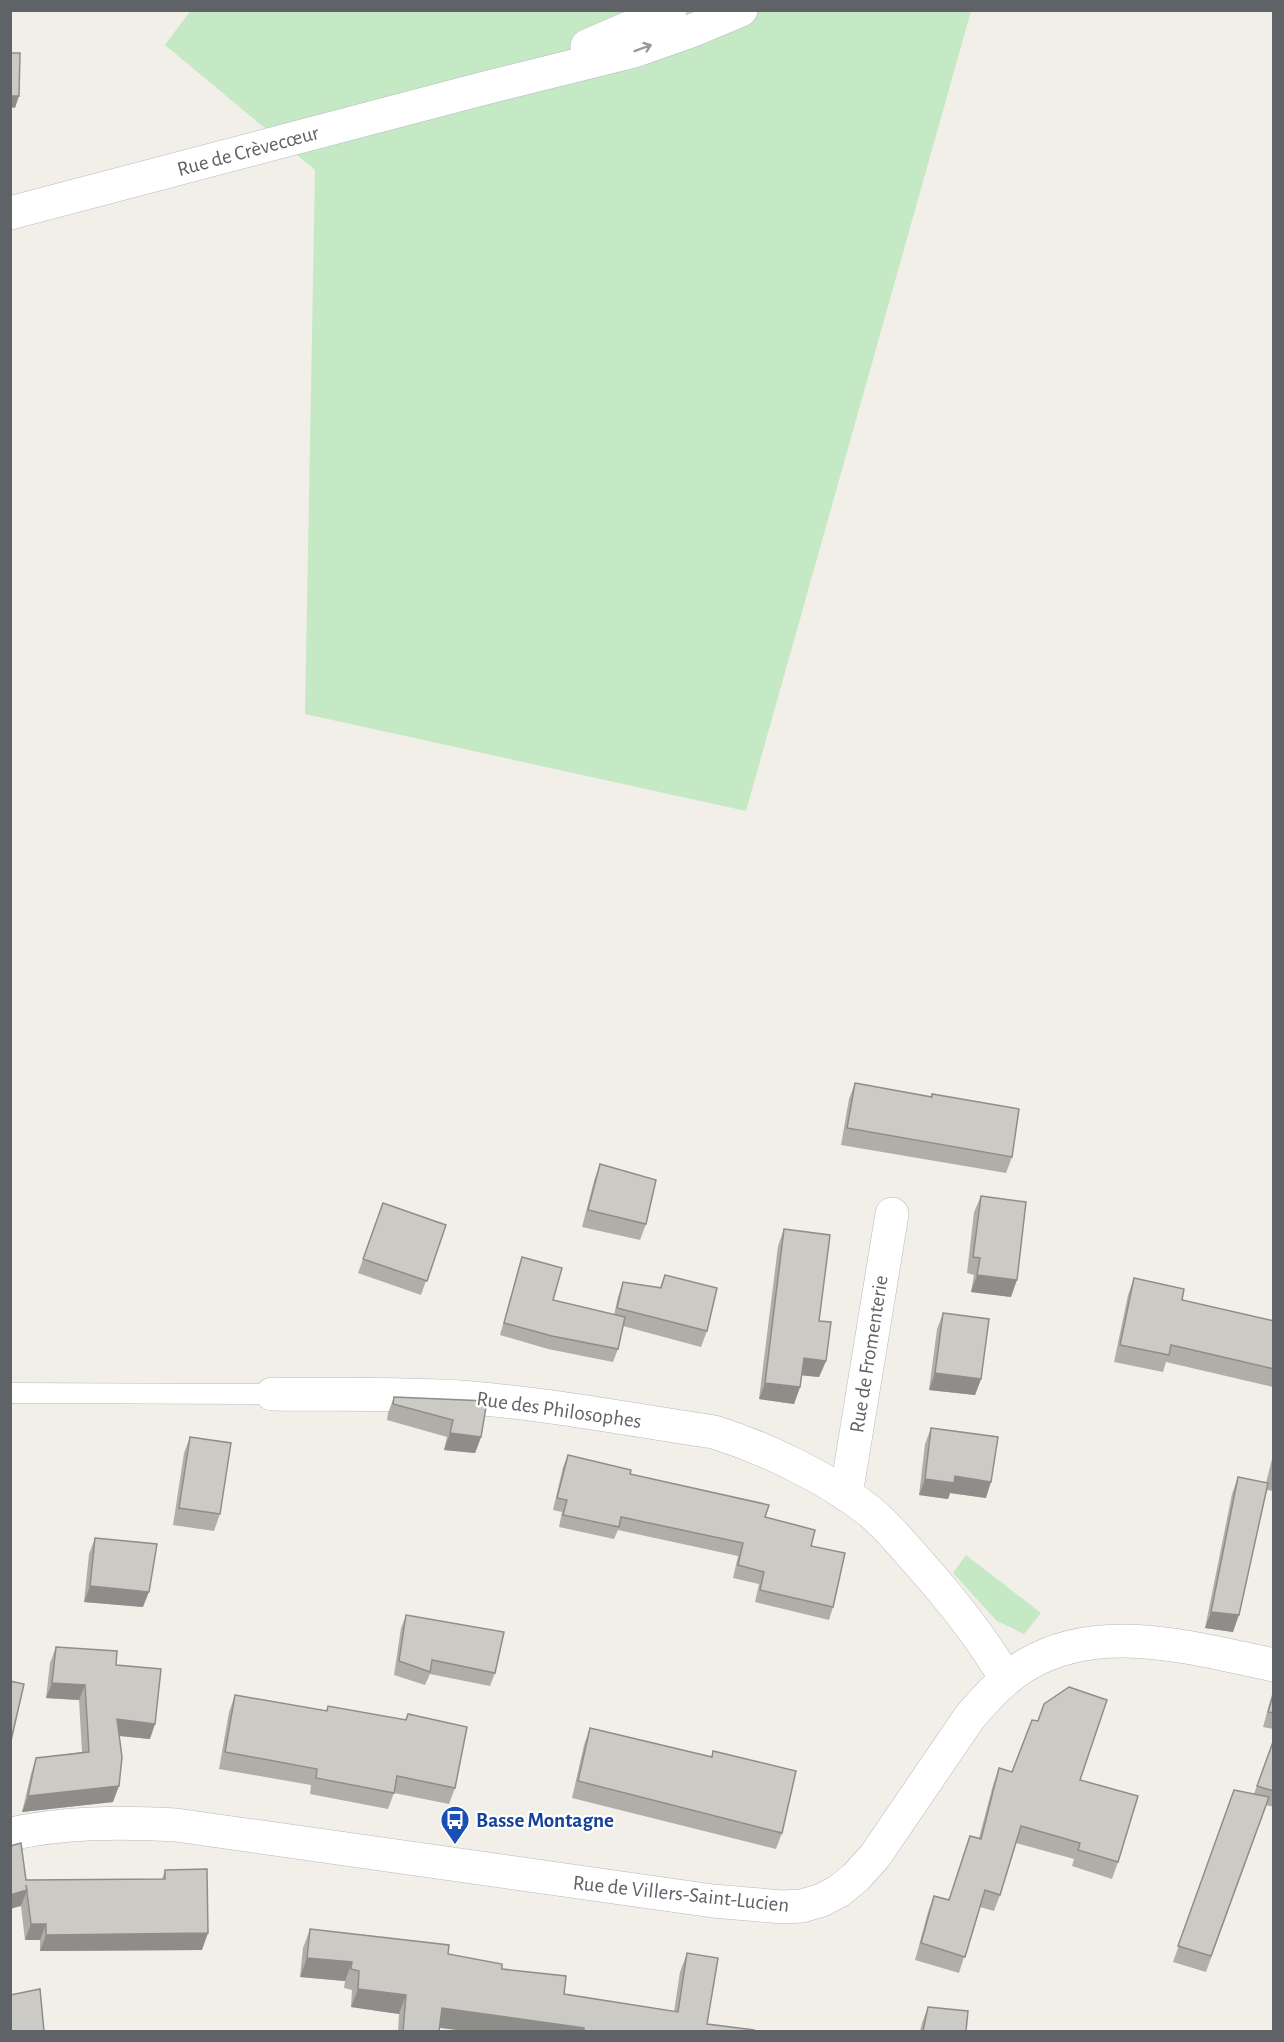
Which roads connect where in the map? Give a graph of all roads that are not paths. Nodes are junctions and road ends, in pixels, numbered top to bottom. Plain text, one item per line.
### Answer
1 (670, 10) edge
2 (741, 10) edge
3 (485, 88) junction
4 (10, 213) edge
5 (892, 1214) dead end
6 (10, 1393) edge
7 (272, 1394) joint
8 (846, 1495) junction
9 (1274, 1665) edge
10 (1006, 1679) junction
11 (10, 1834) edge

1 - 3 street, Rue de Crèvecœur
3 -> 2 street, Rue de Crèvecœur
3 - 4 street, Rue de Crèvecœur
5 - 8 street, Rue de Fromenterie
6 - 7 lane, Rue des Philosophes
7 - 8 street, Rue des Philosophes
8 - 10 street, Rue des Philosophes
9 - 10 street, Rue de Villers-Saint-Lucien
10 - 11 street, Rue de Villers-Saint-Lucien

